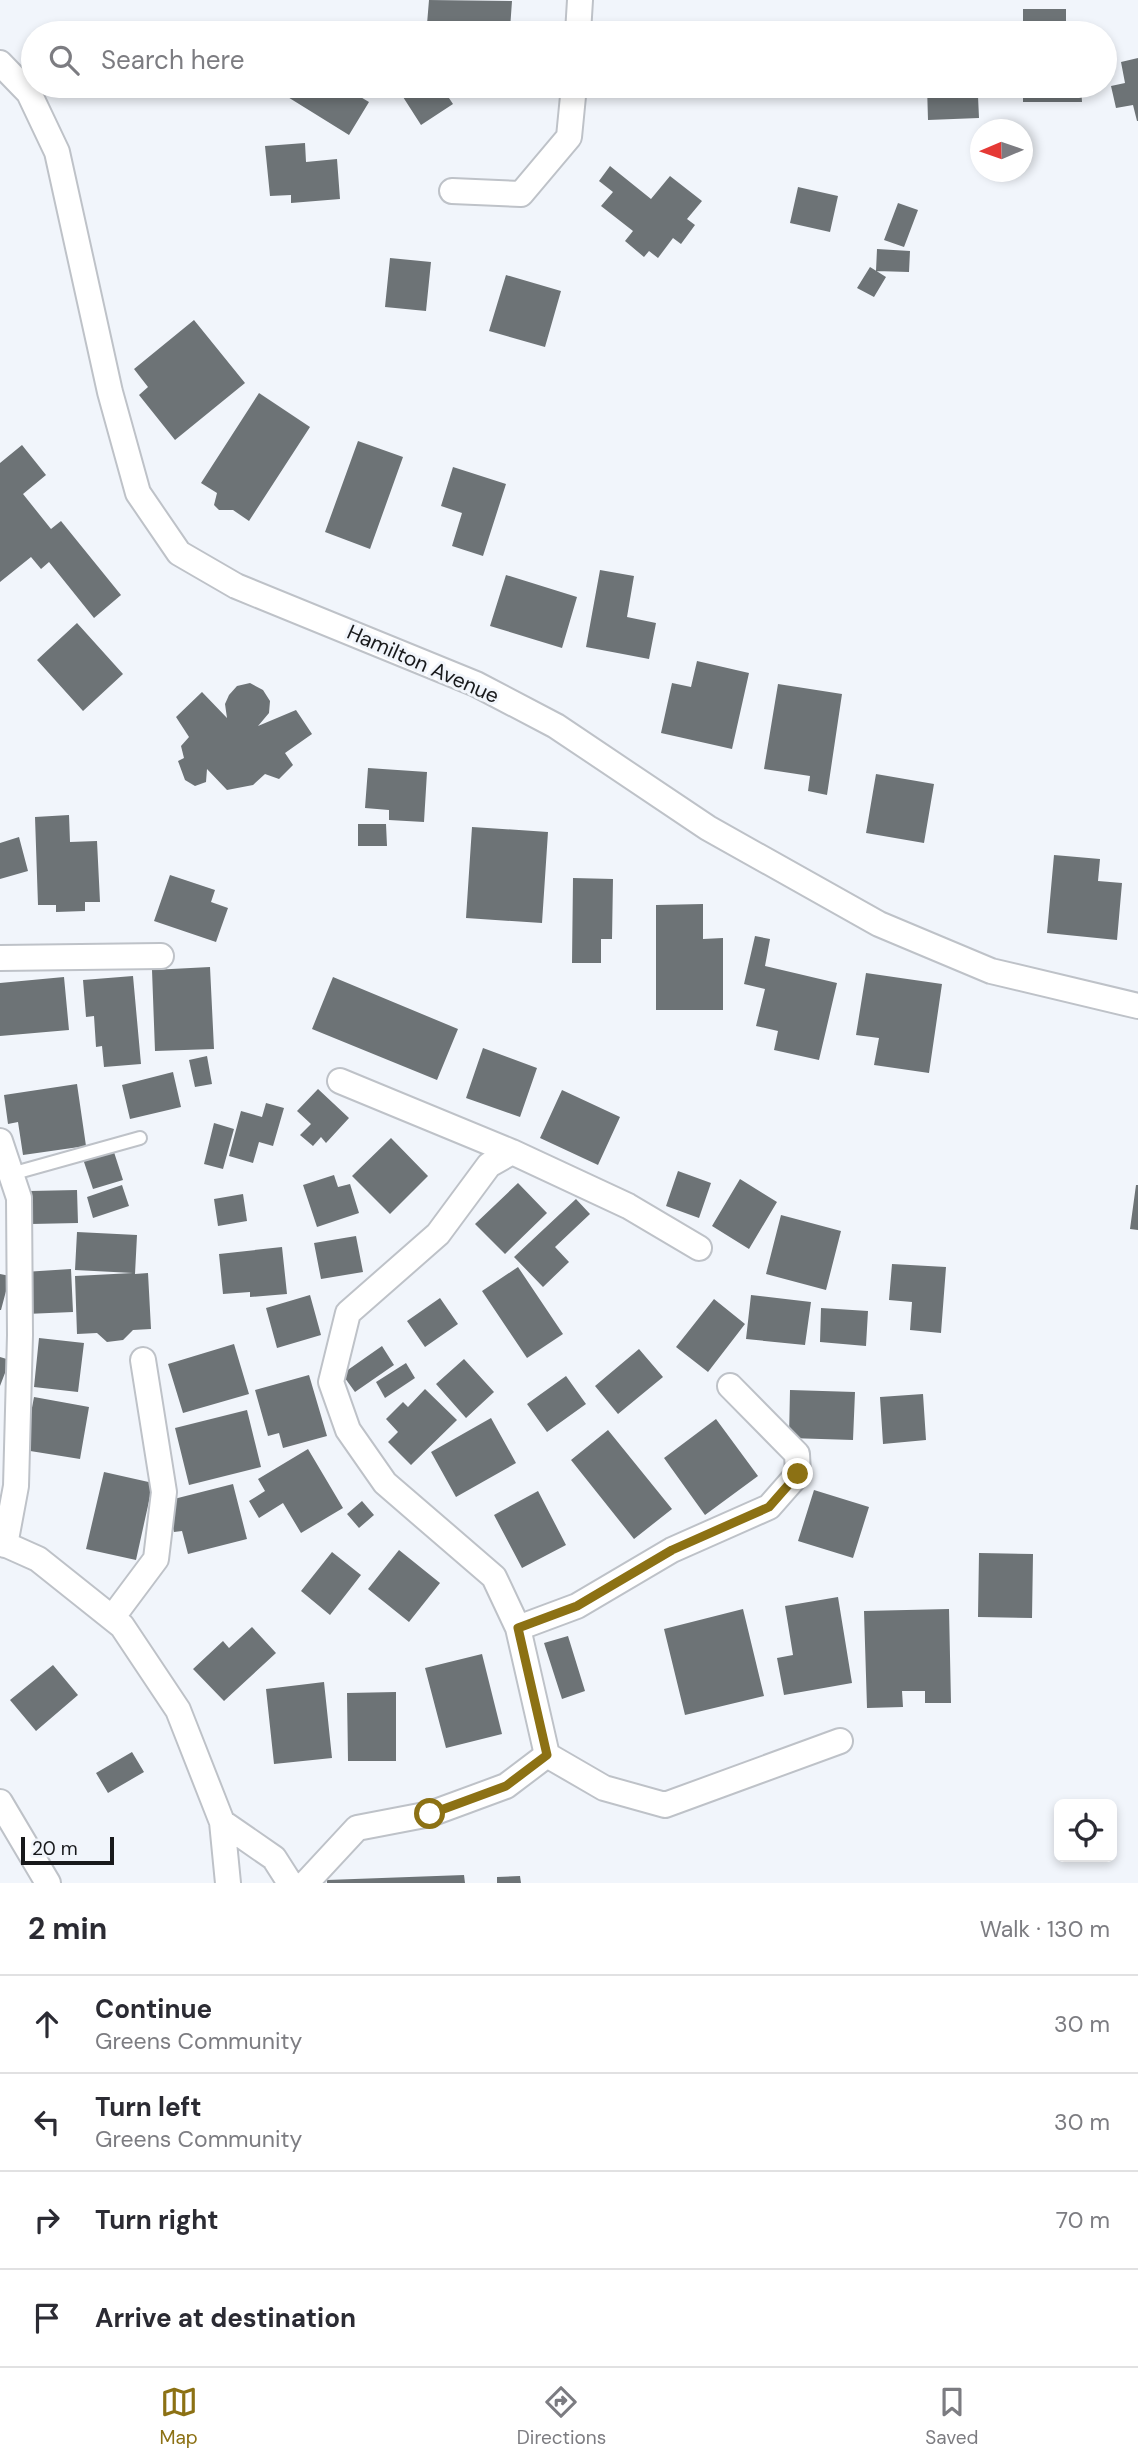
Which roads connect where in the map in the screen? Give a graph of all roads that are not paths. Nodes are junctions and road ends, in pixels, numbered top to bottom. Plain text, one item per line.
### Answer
1 (580, 0) edge
2 (579, 21) edge
3 (0, 64) edge
4 (21, 85) edge
5 (31, 98) edge
6 (572, 98) edge
7 (452, 191) dead end
8 (161, 957) dead end
9 (0, 958) edge
10 (1138, 1006) edge
11 (340, 1081) dead end
12 (140, 1138) dead end
13 (0, 1141) edge
14 (512, 1152) junction
15 (11, 1174) junction
16 (699, 1248) dead end
17 (143, 1360) dead end
18 (730, 1386) dead end
19 (2, 1543) edge
20 (112, 1618) junction
21 (518, 1628) junction
22 (840, 1741) dead end
23 (547, 1755) junction
24 (0, 1802) edge
25 (222, 1822) junction
26 (48, 1883) edge
27 (228, 1883) edge
28 (290, 1883) edge
29 (306, 1883) edge

1 - 2 street
3 - 4 street, Hamilton Avenue
5 - 10 street, Hamilton Avenue
6 - 7 street
8 - 9 street
11 - 14 street
12 - 15 lane
13 - 15 street
14 - 16 street
14 - 21 street
15 - 19 street
17 - 20 street
18 - 21 street
19 - 20 street
20 - 25 street
21 - 23 street
22 - 23 street
23 - 29 street
24 - 26 street
25 - 27 street
25 - 28 street

